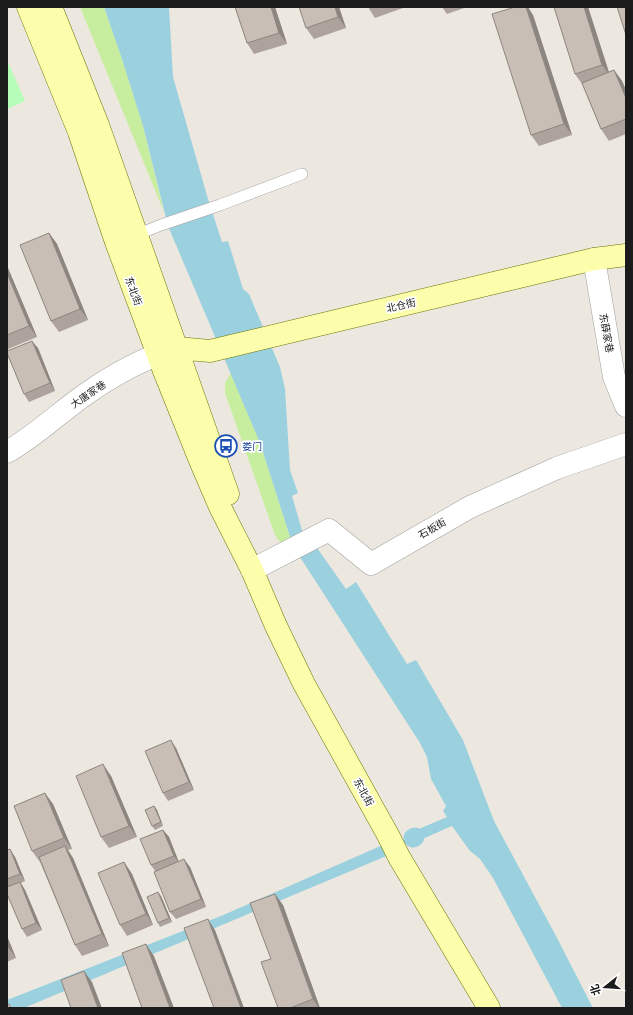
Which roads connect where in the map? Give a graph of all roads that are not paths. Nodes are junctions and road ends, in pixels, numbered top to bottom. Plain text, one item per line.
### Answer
1 (28, 7) edge
2 (51, 7) edge
3 (102, 167) junction
4 (302, 174) dead end
5 (136, 235) junction
6 (626, 255) edge
7 (594, 259) junction
8 (167, 351) junction
9 (626, 406) edge
10 (626, 444) edge
11 (7, 452) edge
12 (252, 570) junction
13 (485, 1007) edge

1 - 3 main road, 东北街
2 - 3 main road, 东北街
3 - 5 main road, 东北街
3 - 8 main road, 东北街
4 - 5 lane
5 - 8 main road, 东北街
6 - 7 main road, 北仓街
7 - 8 main road, 北仓街
7 - 9 street, 东薛家巷
8 - 11 street, 大唐家巷
8 - 12 main road, 东北街
10 - 12 street, 石板街
12 - 13 main road, 东北街

